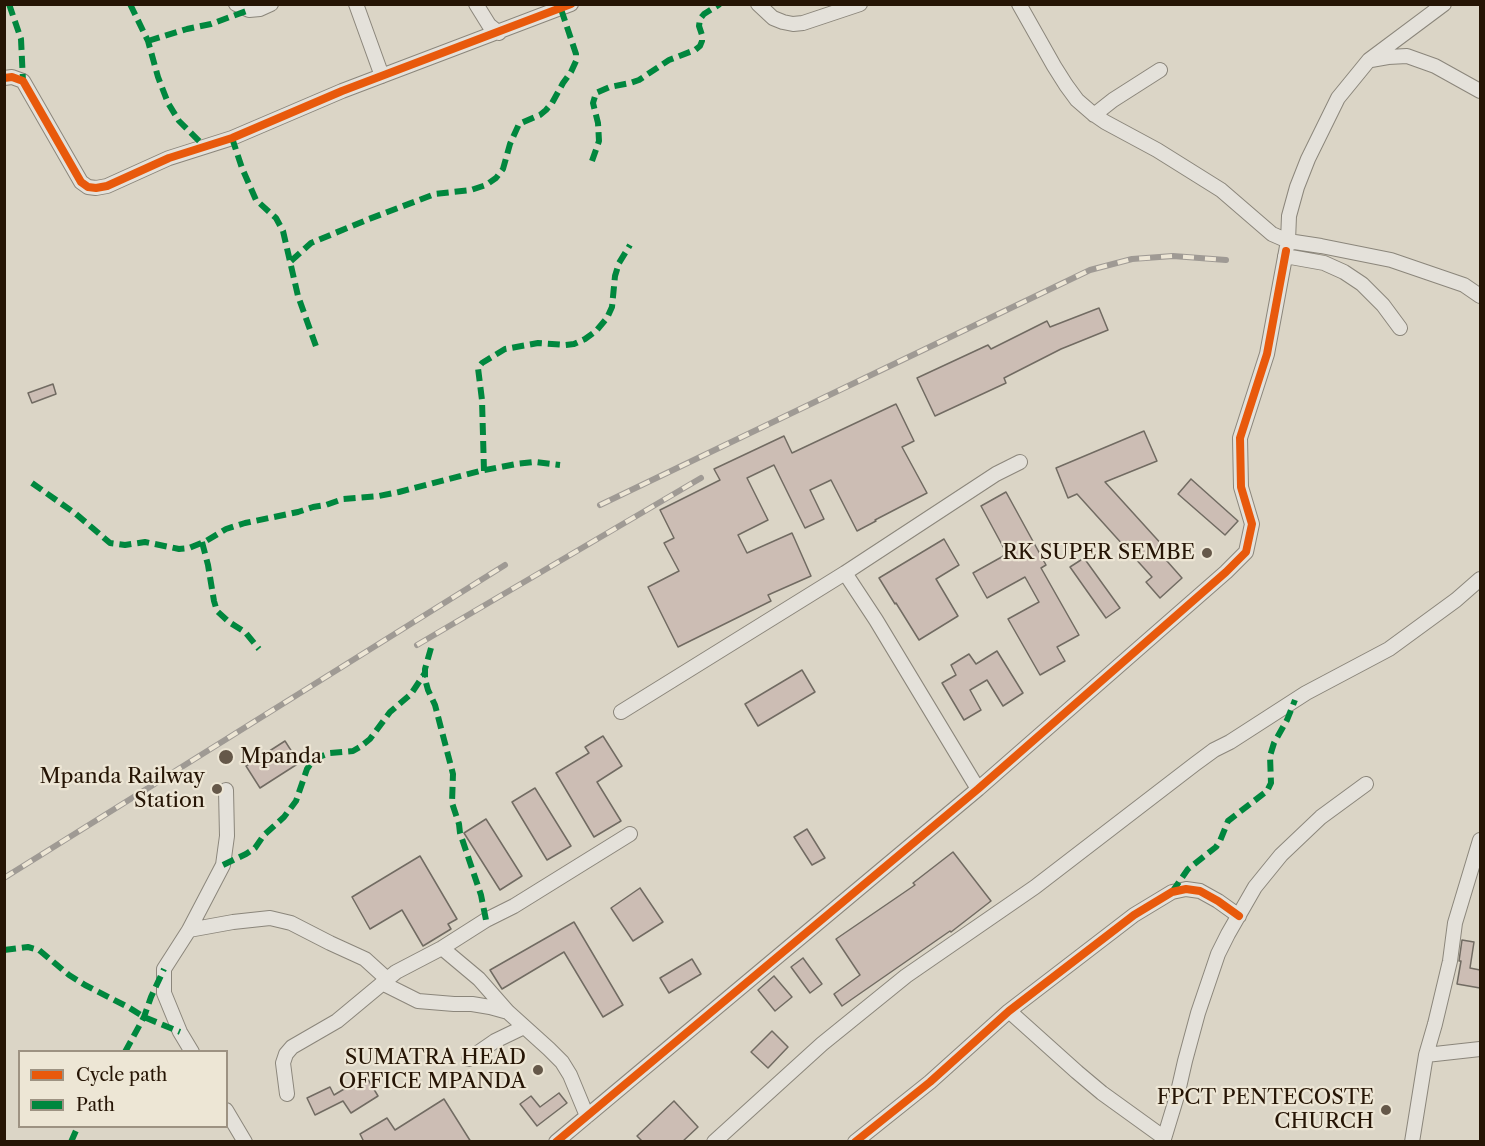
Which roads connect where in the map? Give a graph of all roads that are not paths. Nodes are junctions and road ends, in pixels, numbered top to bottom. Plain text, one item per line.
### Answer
1 (236, 4) edge
2 (271, 4) edge
3 (356, 4) edge
4 (476, 4) edge
5 (571, 4) edge
6 (758, 4) edge
7 (860, 4) edge
8 (1019, 4) edge
9 (1444, 4) edge
10 (499, 33) junction
11 (1368, 60) junction
12 (1160, 70) dead end
13 (382, 76) junction
14 (4, 78) edge
15 (1480, 91) edge
16 (1095, 115) junction
17 (1286, 249) junction
18 (1480, 296) edge
19 (1400, 328) dead end
20 (1020, 462) dead end
21 (845, 573) junction
22 (1480, 579) edge
23 (621, 712) dead end
24 (1366, 784) dead end
25 (978, 789) junction
26 (226, 790) dead end
27 (630, 834) dead end
28 (1480, 840) edge
29 (1239, 916) junction
30 (189, 930) junction
31 (442, 948) junction
32 (385, 981) junction
33 (1009, 1011) junction
34 (508, 1012) junction
35 (524, 1027) junction
36 (1480, 1049) edge
37 (191, 1050) edge
38 (1426, 1055) junction
39 (469, 1059) dead end
40 (287, 1094) dead end
41 (228, 1114) edge
42 (586, 1116) junction
43 (1163, 1139) edge
44 (244, 1142) edge
45 (556, 1142) edge
46 (714, 1142) edge
47 (855, 1142) edge
48 (1412, 1142) edge

1 - 2 street
3 - 13 street
4 - 10 street
5 - 10 street
6 - 7 street
8 - 16 street
9 - 11 street
10 - 13 street
11 - 15 street
11 - 17 street
12 - 16 street
13 - 14 street
16 - 17 street
17 - 18 street
17 - 19 street
17 - 25 street
20 - 21 street
21 - 23 street
21 - 25 street
22 - 46 street
24 - 29 street
25 - 42 street
26 - 30 street
27 - 31 street
28 - 38 street
29 - 33 street
29 - 43 street
30 - 32 street
30 - 37 street
31 - 32 street
31 - 34 street
32 - 34 street
32 - 40 street
33 - 43 street
33 - 47 street
34 - 35 street
35 - 39 street
35 - 42 street
36 - 38 street
38 - 48 street
41 - 44 street
42 - 45 street

